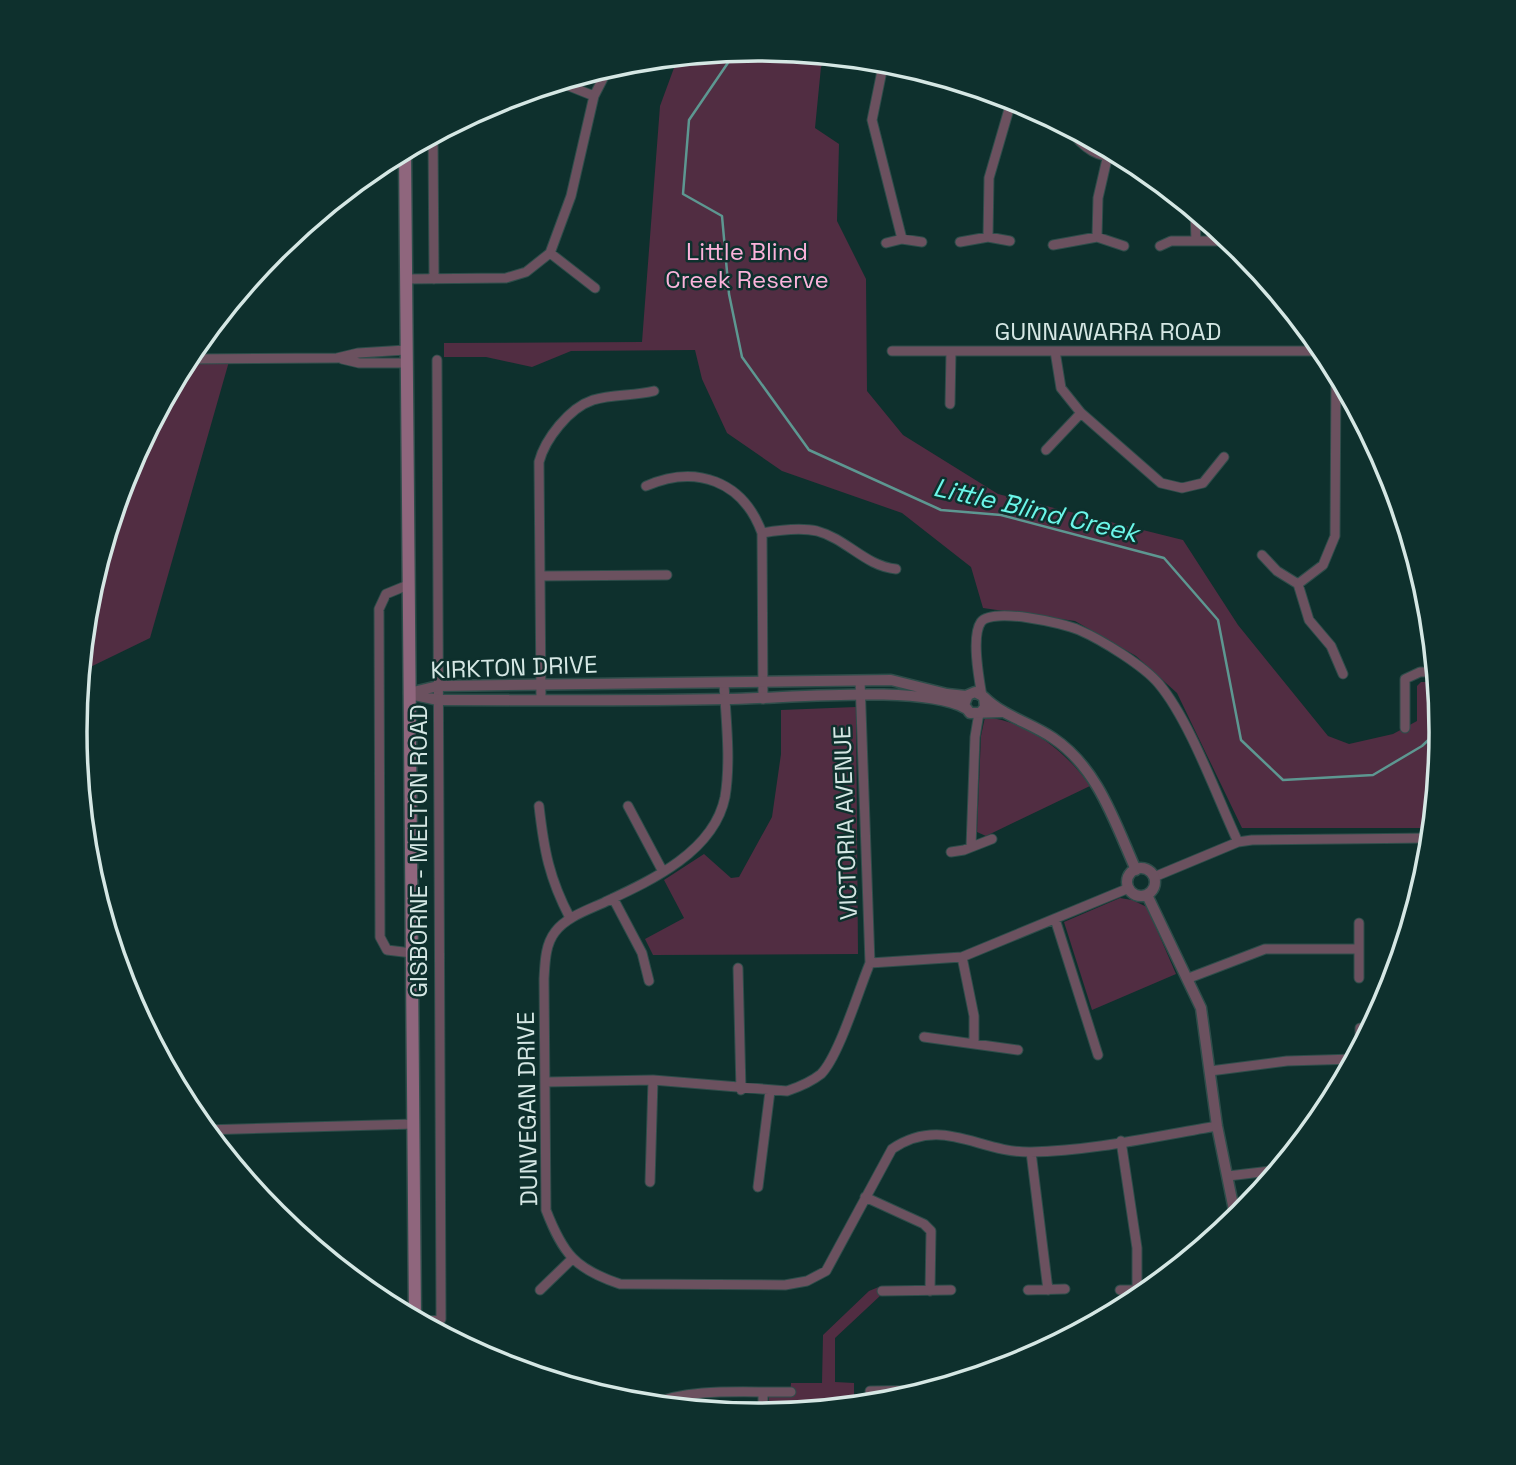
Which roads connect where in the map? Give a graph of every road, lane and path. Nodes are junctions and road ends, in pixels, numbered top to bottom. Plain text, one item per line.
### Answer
1 (882, 73) edge
2 (602, 80) edge
3 (573, 87) edge
4 (594, 96) junction
5 (1009, 110) edge
6 (433, 145) edge
7 (1086, 147) edge
8 (1107, 159) joint
9 (405, 162) edge
10 (1195, 223) edge
11 (988, 237) junction
12 (1097, 237) junction
13 (902, 239) junction
14 (1010, 241) dead end
15 (1196, 241) junction
16 (1215, 241) edge
17 (922, 242) dead end
18 (960, 242) dead end
19 (886, 243) dead end
20 (1053, 245) dead end
21 (1124, 246) dead end
22 (1160, 246) dead end
23 (550, 253) junction
24 (406, 279) junction
25 (434, 279) junction
26 (595, 288) dead end
27 (892, 351) dead end
28 (1055, 351) junction
29 (1310, 351) edge
30 (951, 352) junction
31 (407, 357) junction
32 (201, 359) edge
33 (437, 360) dead end
34 (654, 391) dead end
35 (1336, 392) edge
36 (950, 404) dead end
37 (1081, 414) junction
38 (1046, 450) dead end
39 (1224, 457) dead end
40 (646, 486) dead end
41 (762, 533) junction
42 (1262, 555) dead end
43 (896, 569) dead end
44 (667, 575) dead end
45 (541, 576) junction
46 (1298, 584) junction
47 (408, 585) junction
48 (977, 669) junction
49 (1426, 672) edge
50 (1343, 674) dead end
51 (860, 681) junction
52 (763, 683) junction
53 (724, 684) junction
54 (540, 685) junction
55 (438, 686) junction
56 (409, 693) junction
57 (967, 695) junction
58 (860, 696) junction
59 (983, 696) junction
60 (541, 699) junction
61 (725, 699) junction
62 (764, 699) junction
63 (438, 700) junction
64 (966, 710) junction
65 (1002, 712) junction
66 (980, 713) junction
67 (1405, 728) dead end
68 (975, 737) junction
69 (539, 806) dead end
70 (628, 806) dead end
71 (1421, 838) edge
72 (992, 839) dead end
73 (1238, 842) junction
74 (971, 847) junction
75 (951, 852) dead end
76 (662, 870) junction
77 (1136, 870) junction
78 (1154, 877) junction
79 (1129, 888) junction
80 (1147, 895) junction
81 (613, 898) junction
82 (570, 918) junction
83 (1055, 919) junction
84 (1359, 923) dead end
85 (1359, 949) junction
86 (412, 953) junction
87 (962, 957) junction
88 (870, 963) junction
89 (738, 968) dead end
90 (1189, 978) junction
91 (1359, 978) dead end
92 (649, 981) dead end
93 (924, 1037) dead end
94 (974, 1043) junction
95 (1018, 1050) dead end
96 (1098, 1055) dead end
97 (1344, 1059) edge
98 (1210, 1071) junction
99 (653, 1080) junction
100 (546, 1082) junction
101 (741, 1090) junction
102 (770, 1091) junction
103 (414, 1124) junction
104 (1217, 1126) junction
105 (217, 1130) edge
106 (1121, 1141) junction
107 (1031, 1152) junction
108 (1266, 1172) edge
109 (1228, 1176) junction
110 (650, 1182) dead end
111 (758, 1187) dead end
112 (866, 1197) junction
113 (1234, 1206) edge
114 (571, 1260) junction
115 (1137, 1287) edge
116 (1065, 1289) dead end
117 (1133, 1289) edge
118 (540, 1290) dead end
119 (930, 1290) junction
120 (951, 1290) dead end
121 (1028, 1290) dead end
122 (1048, 1290) junction
123 (1120, 1290) dead end
124 (882, 1291) dead end
125 (416, 1310) edge
126 (433, 1320) edge
127 (870, 1391) dead end
128 (791, 1392) dead end
129 (764, 1393) junction
130 (879, 1393) edge
131 (669, 1398) edge
132 (764, 1404) edge

1 - 13 street
2 - 4 street
3 - 4 street
4 - 23 street
5 - 11 street
6 - 25 street
7 - 8 street
8 - 12 street
9 - 24 main road, GISBORNE - MELTON ROAD
10 - 15 street
11 - 14 street
11 - 18 street
12 - 20 street
12 - 21 street
13 - 17 street
13 - 19 street
15 - 16 street
15 - 22 street
23 - 25 street
23 - 26 street
24 - 25 street
24 - 31 main road, GISBORNE - MELTON ROAD
27 - 30 street, GUNNAWARRA ROAD
28 - 29 street, GUNNAWARRA ROAD
28 - 30 street, GUNNAWARRA ROAD
28 - 37 street
30 - 36 street
31 - 32 street
31 - 47 main road, GISBORNE - MELTON ROAD
33 - 55 street, GISBORNE - MELTON ROAD
34 - 45 street
35 - 46 street
37 - 38 street
37 - 39 street
40 - 41 street
41 - 43 street
41 - 52 street
42 - 46 street
44 - 45 street
45 - 54 street
46 - 50 street
47 - 56 main road, GISBORNE - MELTON ROAD
47 - 86 street, GISBORNE - MELTON ROAD
48 - 57 street
48 - 59 street
48 - 73 street
49 - 67 street
51 - 52 street, KIRKTON DRIVE
51 - 57 street, KIRKTON DRIVE
51 - 58 street, VICTORIA AVENUE
52 - 53 street, KIRKTON DRIVE
52 - 62 street
53 - 54 street, KIRKTON DRIVE
53 - 61 street, DUNVEGAN DRIVE
54 - 55 street, KIRKTON DRIVE
54 - 60 street
55 - 56 street, KIRKTON DRIVE
55 - 63 street, GISBORNE - MELTON ROAD
56 - 63 street, KIRKTON DRIVE
56 - 86 main road, GISBORNE - MELTON ROAD
57 - 59 street
57 - 64 street
58 - 62 street, KIRKTON DRIVE
58 - 64 street, KIRKTON DRIVE
58 - 88 street, VICTORIA AVENUE
59 - 65 street
59 - 66 street
60 - 61 street, KIRKTON DRIVE
60 - 63 street, KIRKTON DRIVE
61 - 62 street, KIRKTON DRIVE
61 - 76 street, DUNVEGAN DRIVE
63 - 126 street, GISBORNE - MELTON ROAD
64 - 66 street
64 - 68 street
65 - 66 street
65 - 77 street
66 - 68 street
68 - 74 street
69 - 82 street
70 - 76 street
71 - 73 street
72 - 74 street
73 - 78 street
74 - 75 street
76 - 81 street, DUNVEGAN DRIVE
77 - 78 street
77 - 79 street
78 - 80 street
79 - 80 street
79 - 83 street
80 - 90 street
81 - 82 street, DUNVEGAN DRIVE
81 - 92 street
82 - 100 street, DUNVEGAN DRIVE
83 - 87 street
83 - 96 street
84 - 85 street
85 - 90 street
85 - 91 street
86 - 103 main road, GISBORNE - MELTON ROAD
87 - 88 street
87 - 94 street
88 - 102 street
89 - 101 street
90 - 98 street
93 - 94 street
94 - 95 street
97 - 98 street
98 - 104 street
99 - 100 street
99 - 101 street
99 - 110 street
100 - 114 street, DUNVEGAN DRIVE
101 - 102 street
102 - 111 street
103 - 105 street
103 - 125 main road, GISBORNE - MELTON ROAD
104 - 106 street, DUNVEGAN DRIVE
104 - 109 street
106 - 107 street, DUNVEGAN DRIVE
106 - 115 street
107 - 112 street, DUNVEGAN DRIVE
107 - 122 street
108 - 109 street
109 - 113 street
112 - 114 street, DUNVEGAN DRIVE
112 - 119 street
114 - 118 street
116 - 122 street
117 - 123 street
119 - 120 street
119 - 124 street
121 - 122 street
127 - 130 street
128 - 129 street
129 - 131 street
129 - 132 street

